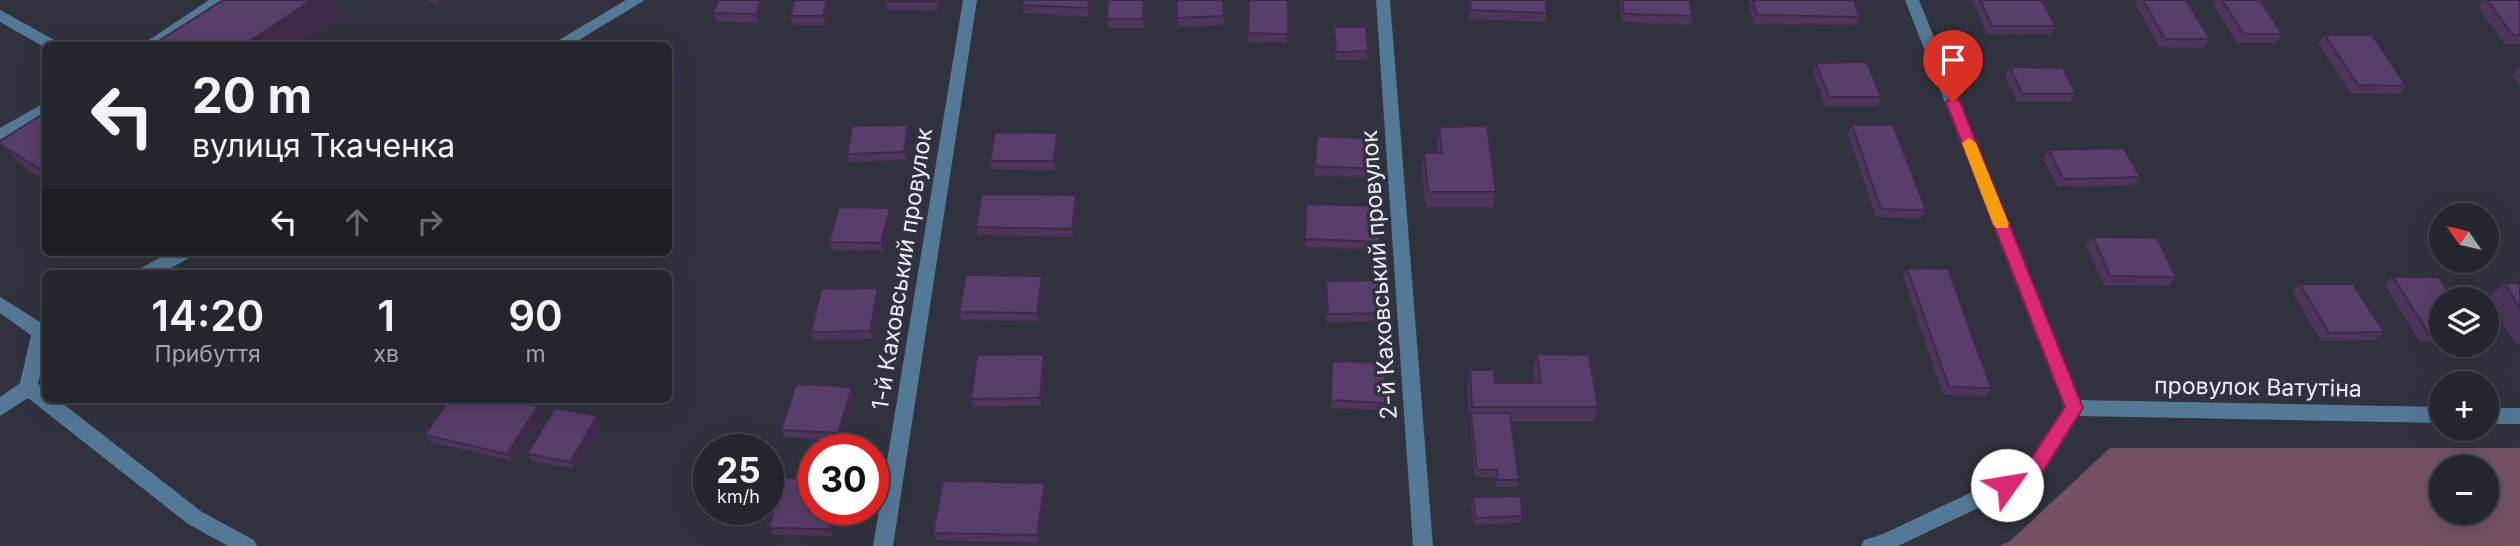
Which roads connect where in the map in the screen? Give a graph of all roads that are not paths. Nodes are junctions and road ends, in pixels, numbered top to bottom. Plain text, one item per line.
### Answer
1 (220, 0) edge
2 (638, 0) edge
3 (970, 0) edge
4 (1384, 0) edge
5 (1912, 0) edge
6 (0, 15) edge
7 (45, 42) edge
8 (153, 42) edge
9 (563, 42) edge
10 (42, 110) edge
11 (0, 136) edge
12 (178, 256) edge
13 (152, 270) edge
14 (0, 304) edge
15 (42, 330) edge
16 (42, 335) edge
17 (28, 387) junction
18 (42, 398) edge
19 (48, 403) edge
20 (0, 408) edge
21 (2074, 408) junction
22 (2429, 415) edge
23 (2499, 416) edge
24 (2520, 416) edge
25 (247, 546) edge
26 (883, 546) edge
27 (1423, 546) edge
28 (1871, 546) edge

1 - 8 street
2 - 9 street
3 - 26 street, 1-й Каховський провулок
4 - 27 street, 2-й Каховський провулок
5 - 21 street
6 - 7 street
10 - 11 street
12 - 13 street
14 - 15 street
16 - 17 street
17 - 18 street
17 - 20 street
19 - 25 street
21 - 22 street, провулок Ватутіна
21 - 28 street
23 - 24 street

